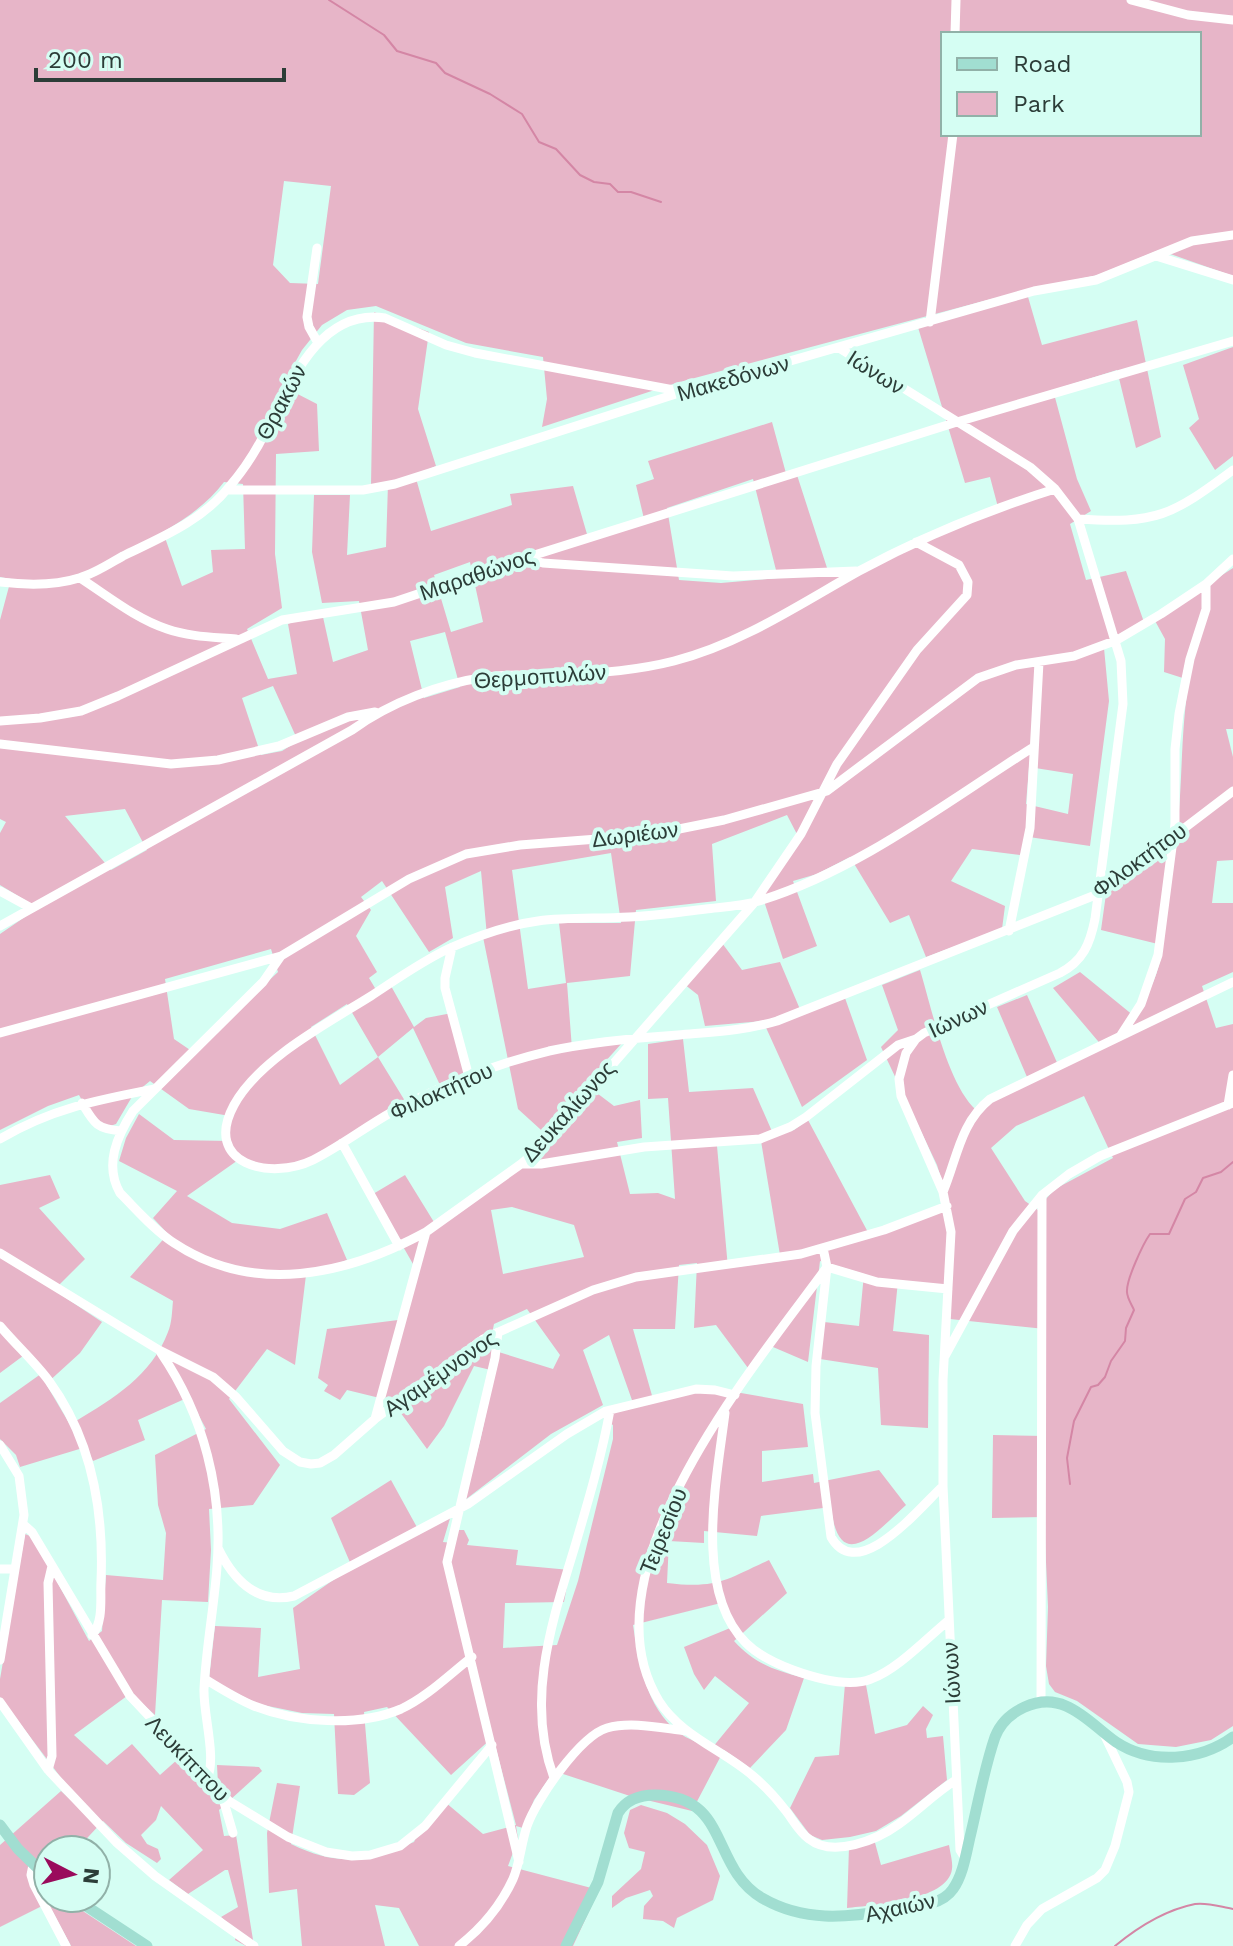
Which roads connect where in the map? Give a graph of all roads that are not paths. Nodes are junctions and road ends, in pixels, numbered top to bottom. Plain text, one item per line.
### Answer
1 (956, 0) edge
2 (1131, 0) edge
3 (1233, 20) edge
4 (955, 32) edge
5 (953, 136) edge
6 (1233, 235) edge
7 (317, 248) dead end
8 (1156, 256) junction
9 (1233, 280) edge
10 (930, 322) junction
11 (1233, 341) edge
12 (318, 343) junction
13 (839, 348) junction
14 (682, 392) junction
15 (957, 422) junction
16 (1233, 470) edge
17 (1055, 489) junction
18 (228, 490) junction
19 (1078, 519) junction
20 (916, 542) junction
21 (525, 558) junction
22 (1233, 559) edge
23 (860, 570) junction
24 (80, 578) junction
25 (0, 582) edge
26 (1206, 584) junction
27 (240, 639) junction
28 (1117, 640) junction
29 (1039, 662) junction
30 (378, 711) junction
31 (0, 721) edge
32 (0, 744) edge
33 (1032, 748) junction
34 (1233, 791) edge
35 (822, 793) junction
36 (1173, 837) junction
37 (0, 891) edge
38 (1098, 894) junction
39 (754, 903) junction
40 (31, 908) junction
41 (0, 926) edge
42 (1009, 931) junction
43 (452, 947) junction
44 (281, 956) junction
45 (1233, 982) edge
46 (0, 1033) edge
47 (1121, 1035) junction
48 (633, 1038) junction
49 (916, 1039) junction
50 (1233, 1075) edge
51 (469, 1077) junction
52 (157, 1088) junction
53 (82, 1103) junction
54 (1231, 1104) edge
55 (121, 1131) junction
56 (0, 1139) edge
57 (342, 1143) junction
58 (521, 1164) junction
59 (943, 1192) junction
60 (1042, 1195) junction
61 (947, 1206) junction
62 (426, 1232) junction
63 (399, 1246) junction
64 (823, 1248) junction
65 (0, 1253) edge
66 (827, 1267) junction
67 (948, 1289) junction
68 (0, 1326) edge
69 (498, 1332) junction
70 (159, 1350) junction
71 (944, 1359) junction
72 (735, 1395) junction
73 (725, 1409) junction
74 (610, 1410) junction
75 (375, 1419) junction
76 (0, 1445) edge
77 (943, 1486) junction
78 (459, 1508) junction
79 (23, 1524) junction
80 (218, 1548) junction
81 (52, 1566) junction
82 (0, 1569) edge
83 (15, 1569) junction
84 (949, 1620) junction
85 (92, 1635) junction
86 (472, 1657) junction
87 (0, 1660) edge
88 (205, 1679) junction
89 (0, 1702) edge
90 (1041, 1703) junction
91 (686, 1731) junction
92 (1104, 1734) junction
93 (1233, 1737) edge
94 (492, 1745) junction
95 (48, 1770) junction
96 (554, 1778) junction
97 (207, 1779) junction
98 (956, 1780) junction
99 (222, 1796) junction
100 (0, 1825) edge
101 (233, 1833) dead end
102 (965, 1858) junction
103 (519, 1862) junction
104 (32, 1864) edge
105 (49, 1914) edge
106 (98, 1914) edge
107 (66, 1946) edge
108 (147, 1946) edge
109 (254, 1946) edge
110 (459, 1946) edge
111 (566, 1946) edge
112 (1015, 1946) edge

1 - 4 street
2 - 3 street
5 - 10 street
6 - 8 street, Μακεδόνων
7 - 12 street
8 - 9 street
8 - 10 street, Μακεδόνων
10 - 13 street, Μακεδόνων
11 - 15 street, Μαραθώνος
12 - 14 street, Θρακών
12 - 18 street, Θρακών
13 - 14 street, Μακεδόνων
13 - 15 street, Ιώνων
14 - 18 street, Μακεδόνων
15 - 17 street, Ιώνων
15 - 21 street, Μαραθώνος
16 - 19 street
17 - 19 street, Ιώνων
17 - 20 street, Θερμοπυλών
18 - 24 street, Θρακών
19 - 28 street, Ιώνων
20 - 23 street, Θερμοπυλών
20 - 35 street, Δευκαλίωνος
21 - 23 street
21 - 27 street, Μαραθώνος
22 - 26 street, Δωριέων
23 - 30 street, Θερμοπυλών
24 - 25 street, Θρακών
24 - 27 street
26 - 28 street, Δωριέων
26 - 36 street
27 - 31 street, Μαραθώνος
28 - 29 street, Δωριέων
28 - 38 street, Ιώνων
29 - 33 street
29 - 35 street, Δωριέων
30 - 32 street
30 - 40 street, Θερμοπυλών
33 - 39 street
33 - 42 street
34 - 36 street, Φιλοκτήτου
35 - 39 street, Δευκαλίωνος
35 - 44 street, Δωριέων
36 - 38 street, Φιλοκτήτου
36 - 47 street
37 - 40 street
38 - 42 street, Φιλοκτήτου
38 - 49 street, Ιώνων
39 - 43 street, Φιλοκτήτου
39 - 48 street, Δευκαλίωνος
40 - 41 street, Θερμοπυλών
42 - 48 street, Φιλοκτήτου
43 - 51 street
43 - 57 street, Φιλοκτήτου
44 - 46 street, Δωριέων
44 - 52 street, Δευκαλίωνος
45 - 47 street
47 - 59 street
48 - 51 street, Φιλοκτήτου
48 - 58 street, Δευκαλίωνος
49 - 58 street
49 - 59 street, Ιώνων
50 - 54 street
51 - 57 street, Φιλοκτήτου
52 - 53 street
52 - 55 street, Δευκαλίωνος
53 - 55 street
53 - 56 street
54 - 60 street
55 - 63 street, Δευκαλίωνος
57 - 63 street
58 - 62 street, Δευκαλίωνος
59 - 61 street, Ιώνων
60 - 71 street
60 - 90 street
61 - 64 street, Αγαμέμνονος
61 - 67 street, Ιώνων
62 - 63 street, Δευκαλίωνος
62 - 75 street
64 - 66 street
64 - 69 street, Αγαμέμνονος
65 - 70 street, Αγαμέμνονος
66 - 67 street
66 - 72 street, Τειρεσίου
66 - 77 street
67 - 71 street, Ιώνων
68 - 85 street
69 - 75 street, Αγαμέμνονος
69 - 78 street
70 - 75 street, Αγαμέμνονος
70 - 80 street
71 - 77 street, Ιώνων
72 - 73 street, Τειρεσίου
72 - 74 street
73 - 84 street
73 - 91 street, Τειρεσίου
74 - 78 street
74 - 96 street
76 - 79 street
77 - 84 street, Ιώνων
78 - 80 street
78 - 86 street
79 - 81 street, Λευκίππου
79 - 83 street
80 - 88 street
81 - 85 street, Λευκίππου
81 - 95 street
82 - 83 street
83 - 87 street
84 - 98 street, Ιώνων
85 - 97 street, Λευκίππου
86 - 88 street
86 - 94 street
88 - 97 street
89 - 95 street
90 - 92 main road
90 - 102 main road, Αχαιών
91 - 96 street
91 - 98 street, Τειρεσίου
92 - 93 main road
92 - 112 street
94 - 99 street, Λευκίππου
94 - 103 street
95 - 109 street
96 - 103 street
97 - 99 street, Λευκίππου
98 - 102 street, Ιώνων
99 - 101 street
100 - 104 main road
102 - 111 main road, Αχαιών
103 - 110 street
105 - 107 street
106 - 108 main road

